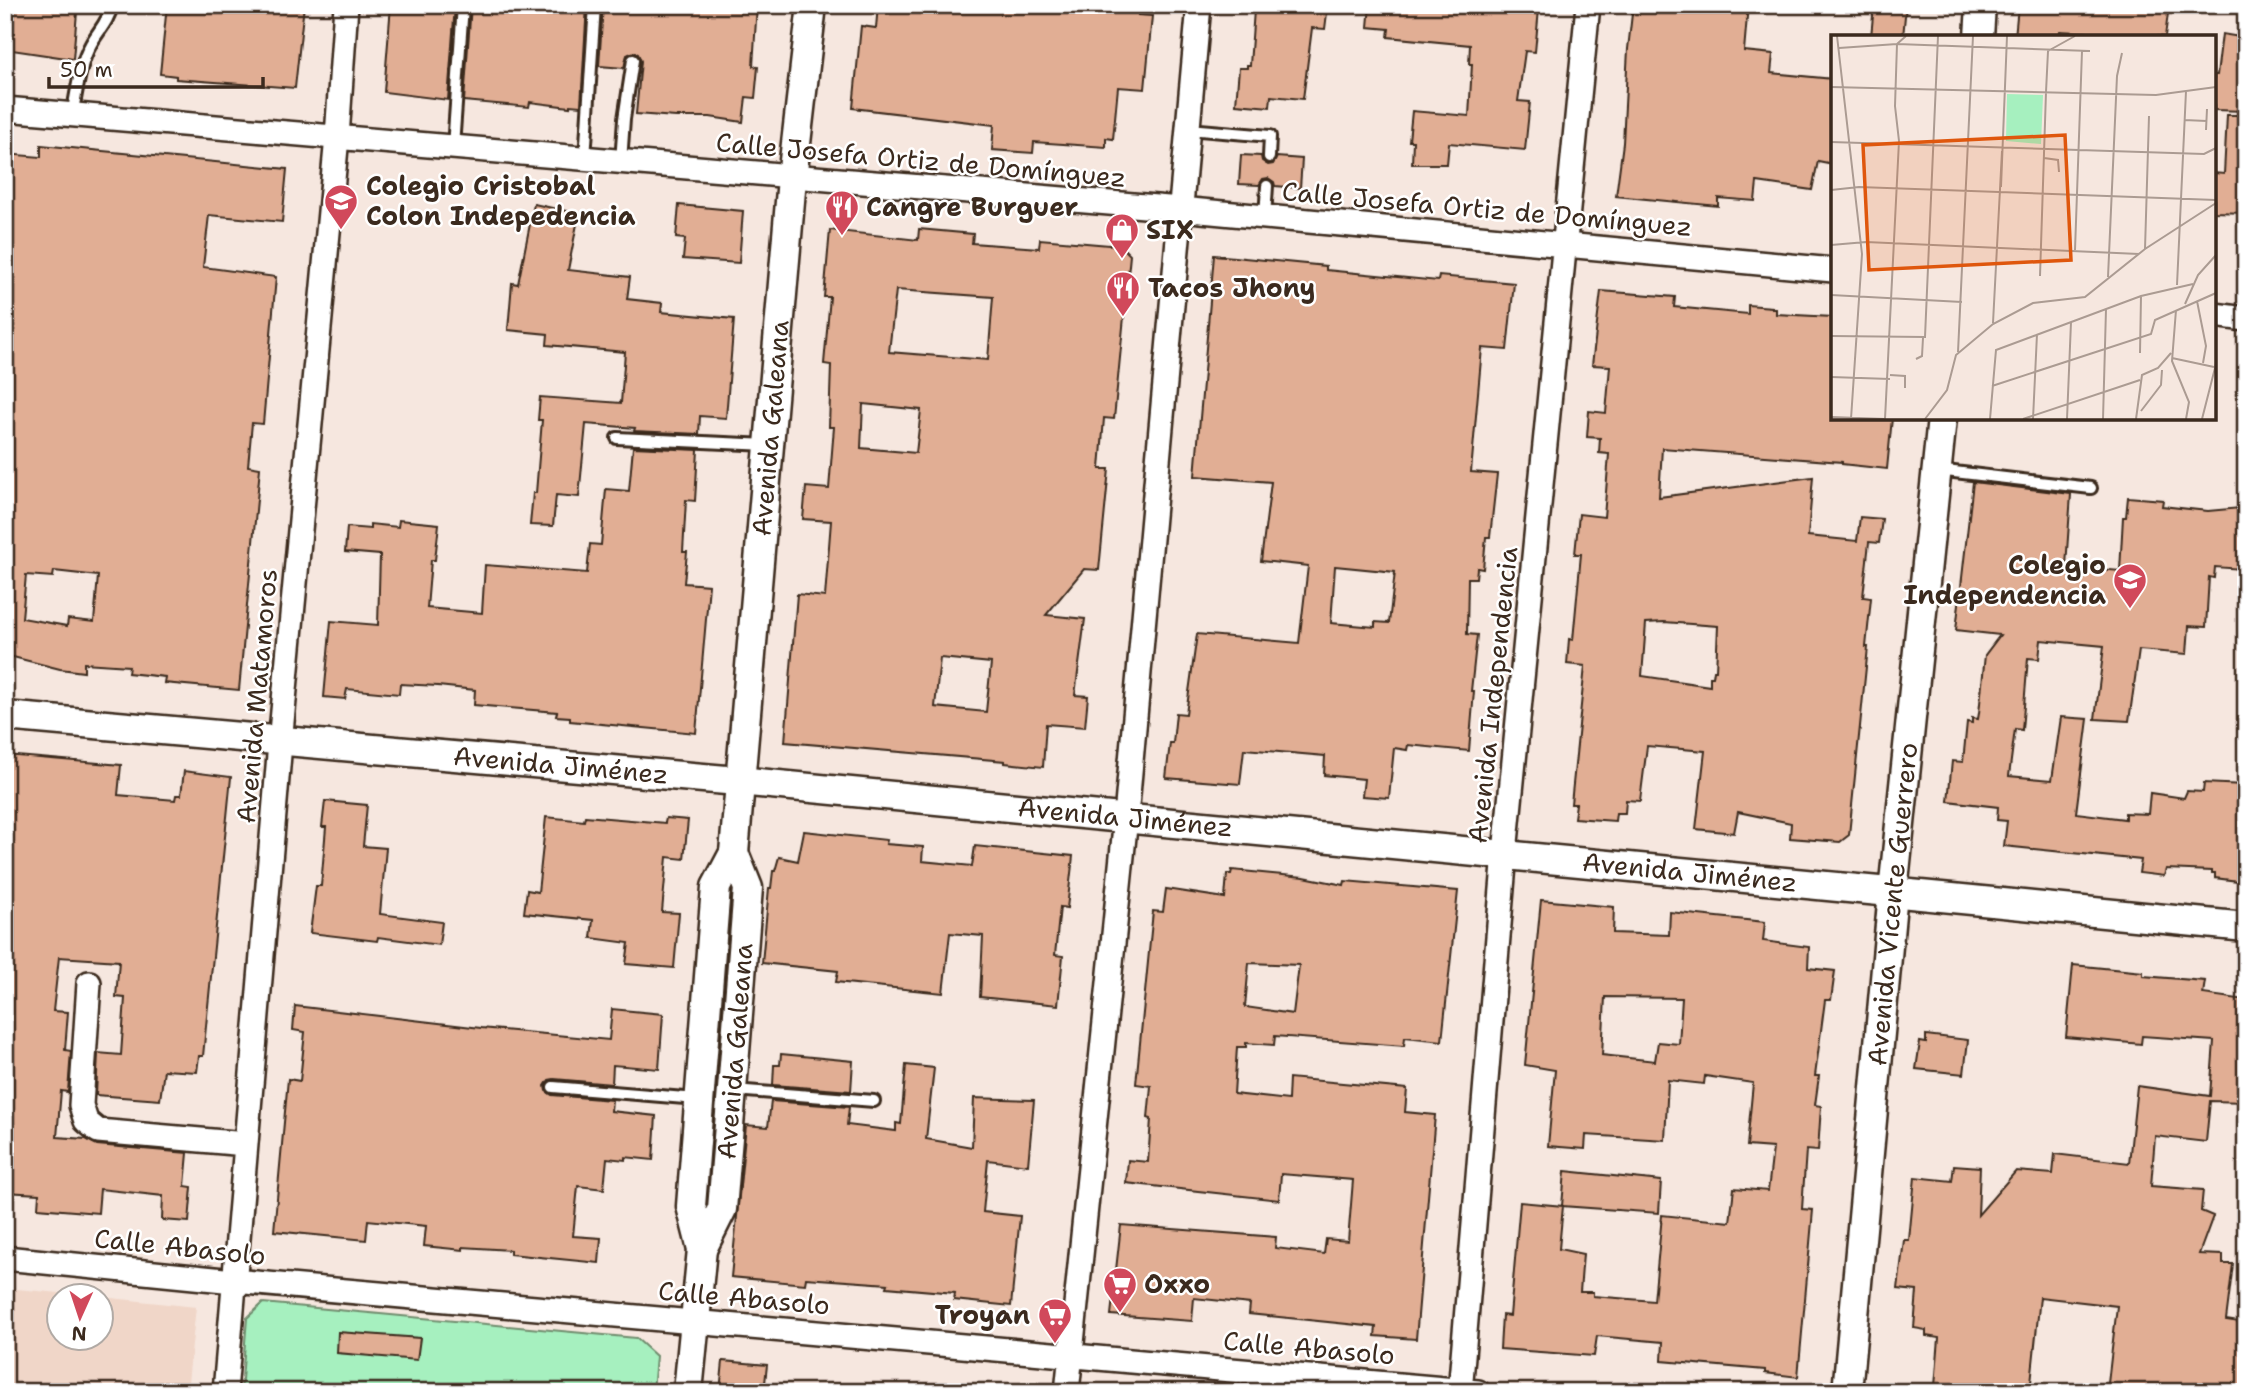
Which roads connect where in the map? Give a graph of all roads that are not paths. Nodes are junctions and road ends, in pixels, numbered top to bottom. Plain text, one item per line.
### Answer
1 (113, 5) edge
2 (346, 5) edge
3 (463, 5) edge
4 (595, 5) edge
5 (812, 5) edge
6 (1199, 5) edge
7 (1588, 5) edge
8 (1981, 5) edge
9 (1979, 35) edge
10 (633, 60) dead end
11 (5, 109) edge
12 (72, 115) junction
13 (1188, 129) junction
14 (337, 137) junction
15 (453, 148) junction
16 (1269, 157) dead end
17 (585, 159) junction
18 (621, 162) junction
19 (792, 178) junction
20 (1267, 186) dead end
21 (1180, 209) junction
22 (1265, 217) junction
23 (1565, 244) junction
24 (1831, 270) edge
25 (2216, 315) edge
26 (2246, 319) edge
27 (1942, 420) edge
28 (617, 438) dead end
29 (769, 445) junction
30 (1937, 470) junction
31 (2091, 488) dead end
32 (5, 716) edge
33 (280, 743) junction
34 (740, 781) junction
35 (1126, 817) junction
36 (734, 853) junction
37 (1505, 853) junction
38 (1893, 892) junction
39 (2246, 927) edge
40 (89, 983) dead end
41 (554, 1087) dead end
42 (732, 1090) junction
43 (699, 1099) junction
44 (874, 1101) dead end
45 (246, 1144) junction
46 (702, 1249) junction
47 (5, 1258) edge
48 (234, 1281) junction
49 (695, 1322) junction
50 (1071, 1354) junction
51 (1299, 1383) edge
52 (1466, 1391) edge
53 (225, 1392) edge
54 (688, 1392) edge
55 (1068, 1392) edge
56 (1847, 1392) edge

1 - 12 lane
2 - 14 street, Avenida Matamoros
3 - 15 lane
4 - 17 lane
5 - 19 street, Avenida Galeana
6 - 13 street
7 - 23 street, Avenida Independencia
8 - 9 street
10 - 18 lane
11 - 12 street, Calle Josefa Ortiz de Domínguez
12 - 14 street, Calle Josefa Ortiz de Domínguez
13 - 16 lane
13 - 21 street
14 - 15 street, Calle Josefa Ortiz de Domínguez
14 - 33 street, Avenida Matamoros
15 - 17 street, Calle Josefa Ortiz de Domínguez
17 - 18 street, Calle Josefa Ortiz de Domínguez
18 - 19 street, Calle Josefa Ortiz de Domínguez
19 - 21 street, Calle Josefa Ortiz de Domínguez
19 - 29 street, Avenida Galeana
20 - 22 lane
21 - 22 street, Calle Josefa Ortiz de Domínguez
21 - 35 street
22 - 23 street, Calle Josefa Ortiz de Domínguez
23 - 24 street, Calle Josefa Ortiz de Domínguez
23 - 37 street, Avenida Independencia
25 - 26 street
27 - 30 street, Avenida Vicente Guerrero
28 - 29 lane
29 - 34 street, Avenida Galeana
30 - 31 lane
30 - 38 street, Avenida Vicente Guerrero
32 - 33 street, Avenida Jiménez
33 - 34 street, Avenida Jiménez
33 - 45 street, Avenida Matamoros
34 - 35 street, Avenida Jiménez
34 - 36 street, Avenida Galeana
35 - 37 street, Avenida Jiménez
35 - 50 street
36 - 42 street, Avenida Galeana
36 - 43 street, Avenida Galeana
37 - 38 street, Avenida Jiménez
37 - 52 street, Avenida Independencia
38 - 39 street, Avenida Jiménez
38 - 56 street, Avenida Vicente Guerrero
40 - 45 street
41 - 43 lane
42 - 44 lane
42 - 46 street, Avenida Galeana
43 - 46 street, Avenida Galeana
45 - 48 street, Avenida Matamoros
46 - 49 street, Avenida Galeana
47 - 48 street, Calle Abasolo
48 - 49 street, Calle Abasolo
48 - 53 street, Avenida Matamoros
49 - 50 street, Calle Abasolo
49 - 54 street, Avenida Galeana
50 - 51 street, Calle Abasolo
50 - 55 street
51 - 52 street, Calle Abasolo

